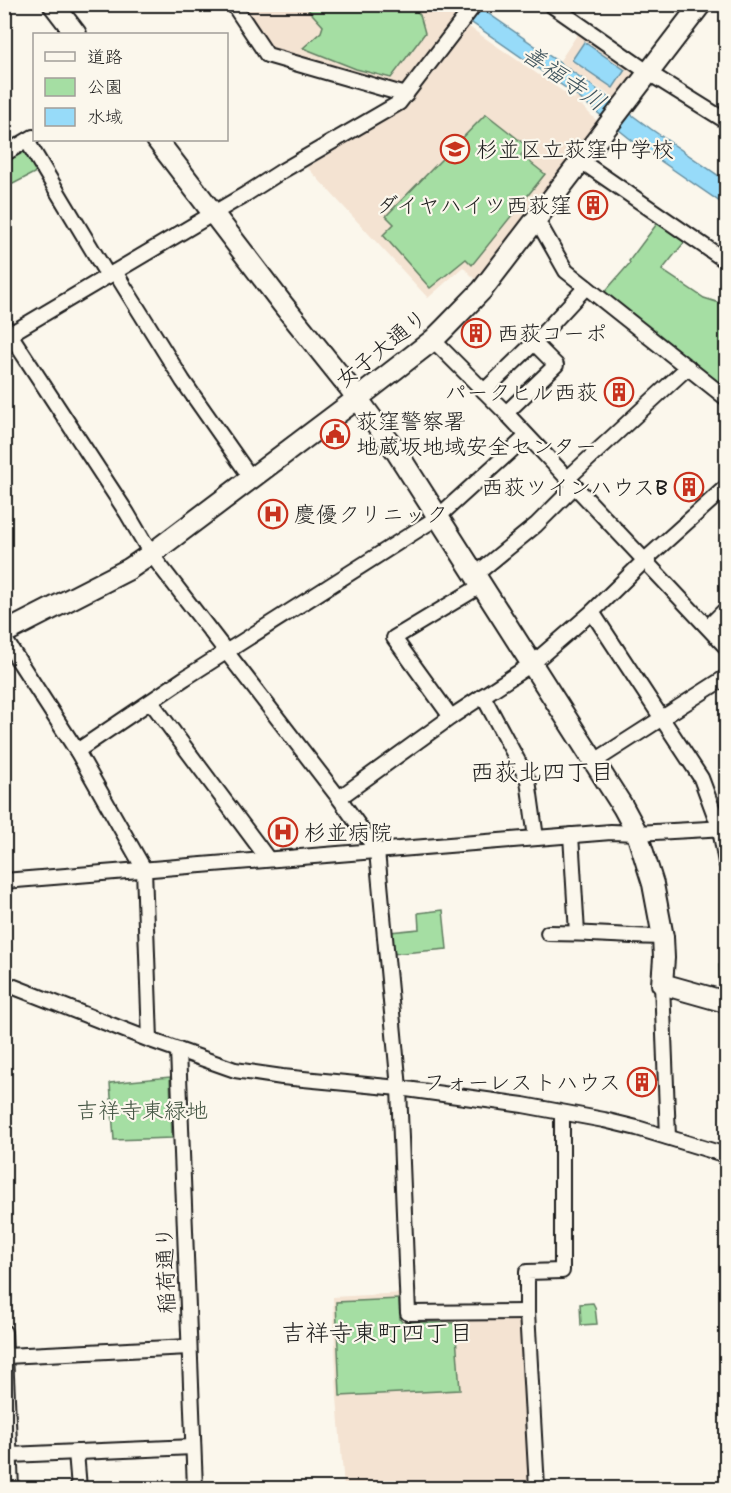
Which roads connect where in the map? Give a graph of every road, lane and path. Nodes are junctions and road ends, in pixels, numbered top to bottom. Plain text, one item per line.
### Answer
1 (53, 4) edge
2 (233, 4) edge
3 (550, 4) edge
4 (701, 4) edge
5 (474, 5) edge
6 (75, 33) edge
7 (649, 73) junction
8 (406, 95) junction
9 (726, 121) edge
10 (31, 139) edge
11 (158, 141) edge
12 (5, 154) edge
13 (580, 161) junction
14 (213, 213) junction
15 (537, 220) junction
16 (726, 261) edge
17 (111, 274) junction
18 (586, 287) junction
19 (7, 332) edge
20 (433, 340) junction
21 (534, 343) junction
22 (688, 367) junction
23 (484, 390) junction
24 (358, 398) junction
25 (726, 398) edge
26 (506, 413) junction
27 (528, 436) junction
28 (251, 478) junction
29 (571, 482) junction
30 (726, 487) edge
31 (438, 517) junction
32 (151, 554) junction
33 (645, 560) junction
34 (479, 580) junction
35 (726, 609) edge
36 (592, 612) junction
37 (708, 627) junction
38 (4, 633) edge
39 (4, 638) edge
40 (726, 647) edge
41 (226, 652) junction
42 (532, 663) junction
43 (726, 677) edge
44 (483, 696) junction
45 (151, 702) junction
46 (451, 717) junction
47 (662, 718) junction
48 (77, 751) junction
49 (595, 761) junction
50 (339, 798) junction
51 (723, 828) edge
52 (637, 833) junction
53 (571, 835) junction
54 (536, 838) junction
55 (377, 851) junction
56 (268, 859) junction
57 (726, 862) edge
58 (144, 869) junction
59 (4, 881) edge
60 (548, 933) dead end
61 (577, 933) junction
62 (663, 936) junction
63 (4, 983) edge
64 (662, 984) junction
65 (726, 1002) edge
66 (150, 1040) junction
67 (178, 1050) junction
68 (399, 1088) junction
69 (562, 1113) junction
70 (668, 1137) junction
71 (726, 1155) edge
72 (527, 1312) junction
73 (4, 1332) edge
74 (189, 1347) junction
75 (6, 1356) junction
76 (193, 1447) junction
77 (76, 1452) junction
78 (10, 1455) junction
79 (11, 1488) edge
80 (79, 1488) edge
81 (195, 1488) edge
82 (537, 1488) edge

1 - 6 street
2 - 8 street
3 - 7 street
4 - 7 street, 女子大通り
5 - 8 street
7 - 9 street
7 - 13 street, 女子大通り
8 - 14 street
10 - 12 street
10 - 17 street
11 - 14 street
13 - 15 street, 女子大通り
13 - 16 street
14 - 17 street
14 - 24 street
15 - 18 street
15 - 20 street, 女子大通り
17 - 19 street
17 - 28 street
18 - 21 street
18 - 22 street
19 - 32 street
20 - 23 street
20 - 24 street, 女子大通り
21 - 23 street
21 - 26 street
22 - 25 street
22 - 29 street
23 - 26 street
24 - 28 street, 女子大通り
24 - 31 street
26 - 27 street
27 - 29 street
27 - 31 street
28 - 32 street, 女子大通り
29 - 33 street
29 - 34 street
30 - 33 street
31 - 34 street
31 - 41 street
32 - 38 street, 女子大通り
32 - 41 street
33 - 36 street
33 - 37 street
34 - 42 street
34 - 46 street
35 - 37 street
36 - 42 street
36 - 47 street
37 - 40 street
39 - 48 street
41 - 45 street
41 - 50 street
42 - 44 street
42 - 49 street
43 - 47 street
44 - 46 street
44 - 54 street
45 - 48 street
45 - 56 street
46 - 50 street
47 - 49 street
47 - 51 street
48 - 58 street
49 - 52 street
50 - 55 street
51 - 52 street
51 - 57 street
52 - 53 street
52 - 62 street
53 - 54 street
53 - 61 street
54 - 55 street
55 - 56 street
55 - 68 street
56 - 58 street
58 - 59 street
58 - 66 street
60 - 61 street
61 - 62 street
62 - 64 street
63 - 66 street
64 - 65 street
64 - 70 street
66 - 67 street
67 - 68 street
67 - 74 street, 稲荷通り
68 - 69 street
68 - 72 street
69 - 70 street
69 - 72 street
70 - 71 street
72 - 82 street
73 - 75 street
74 - 75 street
74 - 76 street, 稲荷通り
75 - 78 street
76 - 77 street
76 - 81 street, 稲荷通り
77 - 78 street
77 - 80 street
78 - 79 street

